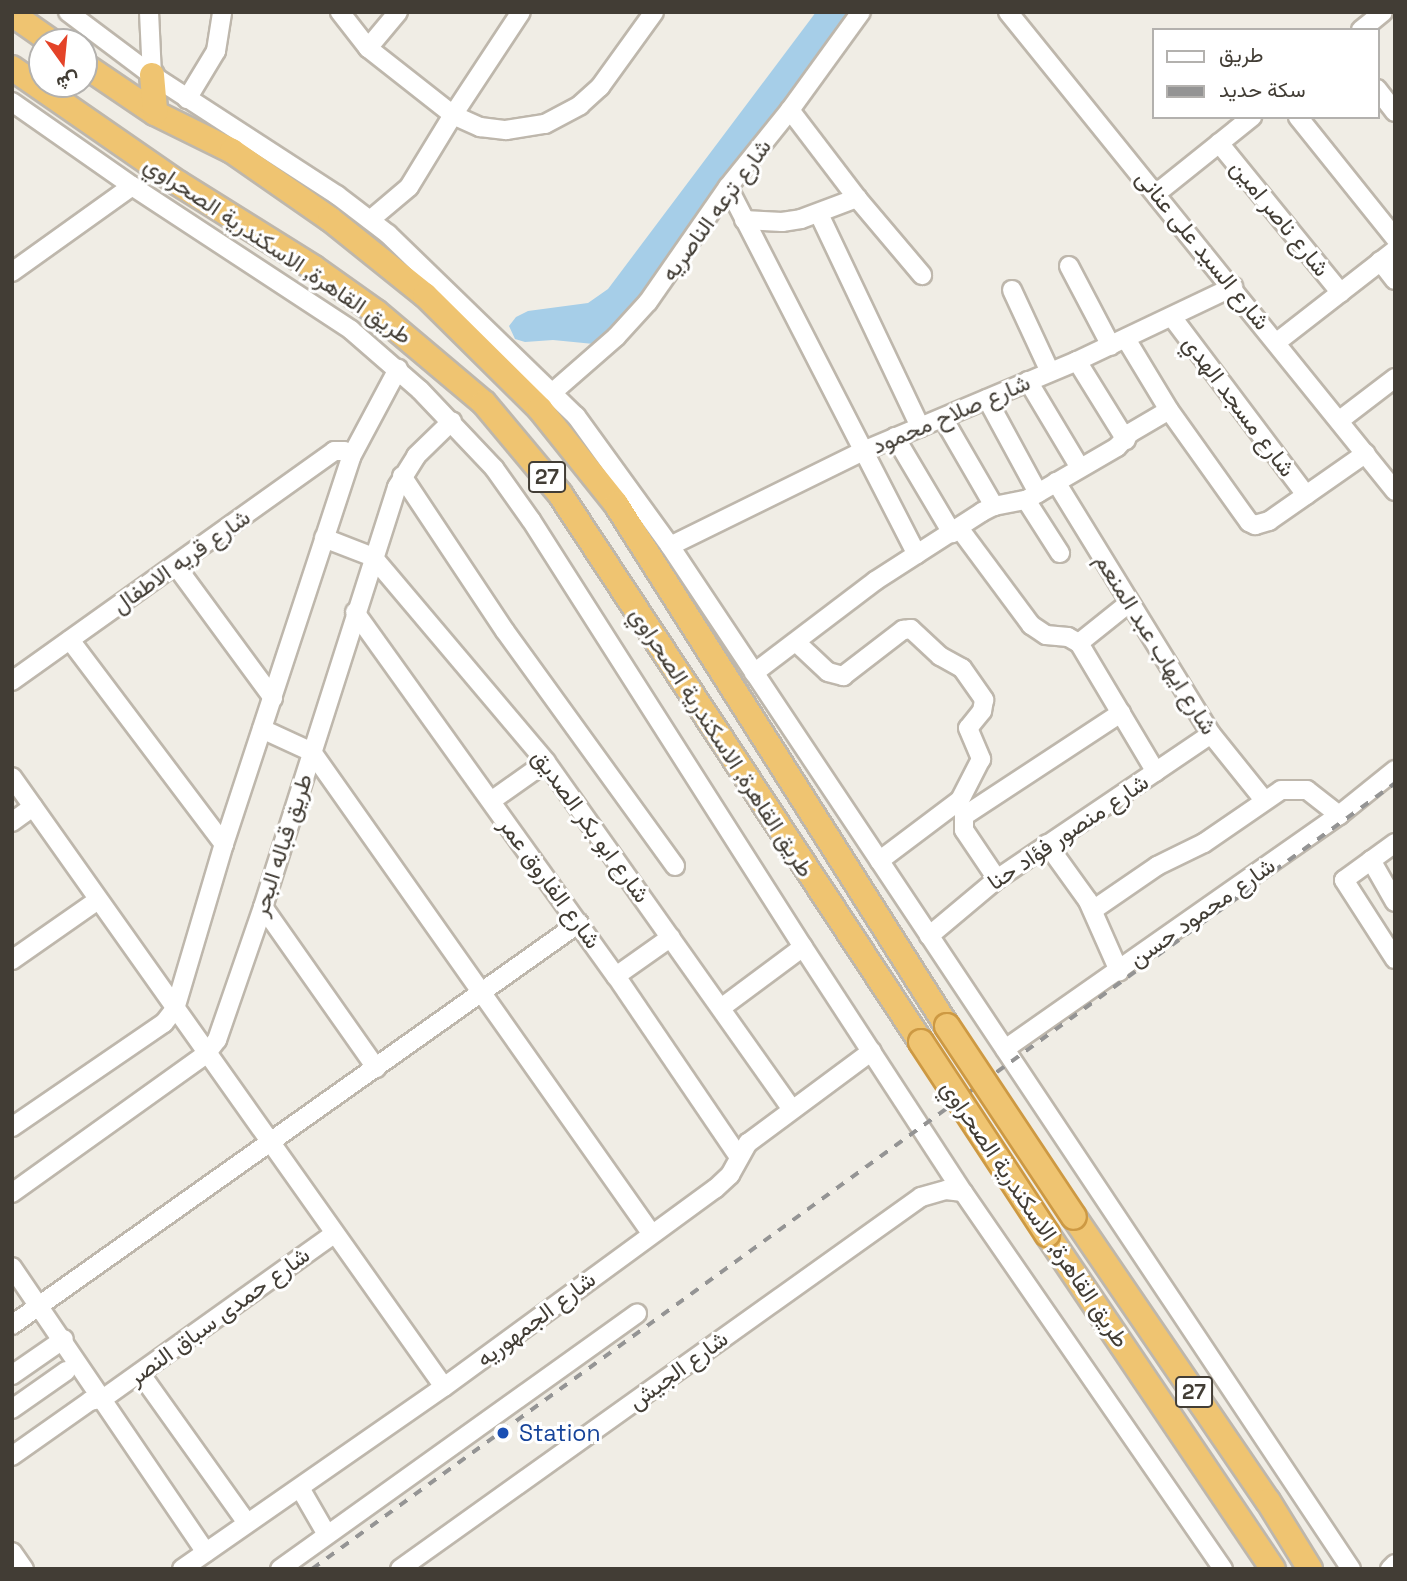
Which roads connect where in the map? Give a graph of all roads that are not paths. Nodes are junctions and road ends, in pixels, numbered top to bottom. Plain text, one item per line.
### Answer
1 (68, 12) edge
2 (149, 12) edge
3 (222, 12) edge
4 (340, 12) edge
5 (398, 12) edge
6 (522, 12) edge
7 (654, 12) edge
8 (861, 12) edge
9 (1008, 12) edge
10 (1383, 12) edge
11 (12, 14) edge
12 (32, 28) edge
13 (1363, 28) edge
14 (368, 48) junction
15 (12, 68) edge
16 (98, 74) edge
17 (152, 75) junction
18 (1379, 91) edge
19 (187, 99) junction
20 (12, 102) edge
21 (790, 110) junction
22 (1395, 111) edge
23 (155, 113) junction
24 (453, 115) junction
25 (1249, 119) edge
26 (1300, 119) edge
27 (1219, 143) junction
28 (132, 186) junction
29 (728, 187) junction
30 (1157, 193) junction
31 (857, 198) junction
32 (820, 214) junction
33 (370, 220) junction
34 (744, 220) junction
35 (1395, 238) edge
36 (1388, 256) edge
37 (1069, 266) dead end
38 (12, 272) edge
39 (922, 275) dead end
40 (1395, 279) edge
41 (1233, 287) junction
42 (1012, 289) dead end
43 (1341, 293) junction
44 (1172, 317) junction
45 (1278, 342) junction
46 (1119, 343) junction
47 (1077, 361) junction
48 (398, 369) junction
49 (1050, 372) junction
50 (1395, 378) edge
51 (1028, 382) junction
52 (554, 392) junction
53 (987, 399) junction
54 (1170, 410) junction
55 (943, 418) junction
56 (1340, 420) junction
57 (452, 421) junction
58 (920, 427) junction
59 (895, 438) junction
60 (1126, 440) junction
61 (863, 451) junction
62 (1366, 453) junction
63 (351, 457) junction
64 (1080, 467) junction
65 (402, 476) junction
66 (1056, 482) junction
67 (1395, 491) edge
68 (1306, 495) junction
69 (1032, 497) junction
70 (994, 506) junction
71 (955, 531) junction
72 (324, 538) junction
73 (670, 546) junction
74 (1060, 553) dead end
75 (917, 554) junction
76 (373, 557) junction
77 (176, 565) junction
78 (1129, 603) junction
79 (355, 612) junction
80 (69, 640) junction
81 (797, 643) junction
82 (1079, 643) junction
83 (754, 673) junction
84 (12, 681) edge
85 (273, 698) junction
86 (1121, 713) junction
87 (262, 729) junction
88 (1211, 734) junction
89 (312, 752) junction
90 (546, 762) junction
91 (1395, 770) edge
92 (1156, 772) junction
93 (12, 777) edge
94 (1264, 800) junction
95 (491, 801) junction
96 (33, 807) junction
97 (1339, 815) junction
98 (12, 822) edge
99 (1395, 843) edge
100 (224, 844) junction
101 (1047, 844) junction
102 (1371, 860) junction
103 (879, 861) junction
104 (675, 866) dead end
105 (997, 879) junction
106 (98, 900) junction
107 (1395, 902) edge
108 (263, 907) junction
109 (1093, 910) junction
110 (579, 923) junction
111 (929, 936) junction
112 (671, 937) junction
113 (803, 947) junction
114 (1394, 956) edge
115 (12, 960) edge
116 (1119, 971) junction
117 (616, 976) junction
118 (484, 991) junction
119 (721, 1007) junction
120 (175, 1009) junction
121 (1005, 1049) junction
122 (872, 1051) junction
123 (206, 1054) junction
124 (376, 1068) junction
125 (792, 1109) junction
126 (12, 1127) edge
127 (269, 1143) junction
128 (739, 1157) junction
129 (963, 1192) junction
130 (12, 1193) edge
131 (651, 1233) junction
132 (334, 1234) junction
133 (14, 1273) edge
134 (40, 1306) junction
135 (637, 1313) dead end
136 (12, 1325) edge
137 (64, 1339) junction
138 (66, 1371) dead end
139 (140, 1373) junction
140 (12, 1375) edge
141 (444, 1387) junction
142 (104, 1398) junction
143 (12, 1409) edge
144 (12, 1456) edge
145 (300, 1488) junction
146 (247, 1524) junction
147 (326, 1533) junction
148 (12, 1552) edge
149 (206, 1552) junction
150 (1395, 1564) edge
151 (24, 1569) edge
152 (182, 1569) edge
153 (280, 1569) edge
154 (400, 1569) edge
155 (1223, 1569) edge
156 (1273, 1569) edge
157 (1310, 1569) edge
158 (1351, 1569) edge
159 (1390, 1569) edge

1 - 17 street
2 - 17 street
3 - 19 street
4 - 14 street
5 - 14 street
6 - 24 street
7 - 24 street
8 - 21 street, شارع ترعه الناصريه
9 - 30 street, شارع السيد على عنانى
10 - 13 street
11 - 12 highway
14 - 24 street
15 - 156 highway, طريق القاهرة, الاسكندرية الصحراوي / 27, bridge
16 - 23 highway, طريق القاهرة, الاسكندرية الصحراوي / 27
17 - 19 street
17 - 23 highway
18 - 22 street
19 - 33 street
20 - 28 street
21 - 29 street, شارع ترعه الناصريه
21 - 31 street
23 - 157 highway, طريق القاهرة, الاسكندرية الصحراوي / 27, bridge
24 - 33 street
25 - 27 street, شارع ناصر امين
26 - 35 street
27 - 30 street, شارع ناصر امين
27 - 43 street, شارع ناصر امين
28 - 38 street
28 - 48 street
29 - 34 street
29 - 52 street, شارع ترعه الناصريه
30 - 41 street, شارع السيد على عنانى
31 - 32 street
31 - 39 street
32 - 34 street
32 - 58 street
33 - 52 street
34 - 61 street
36 - 40 street
36 - 43 street
37 - 46 street
41 - 44 street, شارع صلاح محمود
41 - 45 street, شارع السيد على عنانى
42 - 49 street
43 - 45 street
44 - 46 street, شارع صلاح محمود
44 - 68 street, شارع مسجد الهدي
45 - 56 street, شارع السيد على عنانى
46 - 47 street, شارع صلاح محمود
46 - 54 street
47 - 49 street, شارع صلاح محمود
47 - 60 street
48 - 57 street
48 - 63 street
49 - 51 street, شارع صلاح محمود
50 - 56 street
51 - 53 street, شارع صلاح محمود
51 - 64 street
52 - 73 street
53 - 55 street, شارع صلاح محمود
53 - 69 street
54 - 60 street
54 - 68 street
55 - 58 street, شارع صلاح محمود
55 - 70 street
56 - 62 street, شارع السيد على عنانى
57 - 65 street, طريق قباله البحر
57 - 113 street
58 - 59 street, شارع صلاح محمود
59 - 61 street, شارع صلاح محمود
59 - 71 street
60 - 64 street
61 - 73 street, شارع صلاح محمود
61 - 75 street
62 - 67 street, شارع السيد على عنانى
62 - 68 street
63 - 72 street
63 - 77 street, شارع قريه الاطفال
64 - 66 street
65 - 76 street, طريق قباله البحر
65 - 104 street
66 - 69 street
66 - 78 street, شارع ايهاب عبد المنعم
69 - 70 street
69 - 74 street
70 - 71 street
71 - 75 street
71 - 82 street
72 - 76 street
72 - 85 street
73 - 83 street
75 - 81 street
76 - 79 street, طريق قباله البحر
76 - 90 street, شارع ابو بكر الصديق
77 - 80 street, شارع قريه الاطفال
77 - 85 street
78 - 82 street
78 - 88 street, شارع ايهاب عبد المنعم
79 - 89 street, طريق قباله البحر
79 - 95 street, شارع الفاروق عمر
80 - 84 street, شارع قريه الاطفال
80 - 100 street
81 - 83 street
81 - 103 street
82 - 86 street
83 - 103 street
85 - 87 street
86 - 92 street
86 - 105 street
87 - 89 street
87 - 100 street
88 - 92 street, شارع منصور فؤاد حنا
88 - 94 street, شارع ايهاب عبد المنعم
89 - 108 street, طريق قباله البحر
89 - 118 street
90 - 95 street
90 - 112 street, شارع ابو بكر الصديق
91 - 97 street, شارع محمود حسن
92 - 101 street, شارع منصور فؤاد حنا
93 - 96 street
94 - 97 street
94 - 109 street
95 - 110 street, شارع الفاروق عمر
96 - 98 street
96 - 106 street
97 - 116 street, شارع محمود حسن
99 - 102 street
100 - 120 street
101 - 105 street, شارع منصور فؤاد حنا
101 - 109 street
102 - 107 street
102 - 114 street
103 - 111 street
105 - 111 street, شارع منصور فؤاد حنا
106 - 115 street
106 - 120 street
108 - 123 street, طريق قباله البحر
108 - 124 street
109 - 116 street
110 - 117 street, شارع الفاروق عمر
110 - 118 street
111 - 121 street
112 - 117 street
112 - 119 street, شارع ابو بكر الصديق
113 - 119 street
113 - 122 street
116 - 121 street, شارع محمود حسن
117 - 128 street, شارع الفاروق عمر
118 - 124 street
118 - 131 street
119 - 125 street, شارع ابو بكر الصديق
120 - 123 street
120 - 126 street
121 - 158 street
122 - 125 street, شارع الجمهوريه
122 - 129 street
123 - 127 street
123 - 130 street, طريق قباله البحر
124 - 127 street
125 - 128 street, شارع الجمهوريه
127 - 132 street
127 - 134 street
128 - 131 street, شارع الجمهوريه
129 - 154 street, شارع الجيش
129 - 155 street
131 - 141 street, شارع الجمهوريه
132 - 139 street, شارع حمدى سباق النصر
132 - 141 street
133 - 134 street
134 - 136 street
134 - 137 street
135 - 147 street
137 - 140 street
137 - 142 street
138 - 143 street
139 - 142 street, شارع حمدى سباق النصر
139 - 146 street
141 - 145 street, شارع الجمهوريه
142 - 144 street, شارع حمدى سباق النصر
142 - 149 street
145 - 146 street, شارع الجمهوريه
145 - 147 street
146 - 149 street, شارع الجمهوريه
147 - 153 street
148 - 151 street
149 - 152 street, شارع الجمهوريه
150 - 159 street

